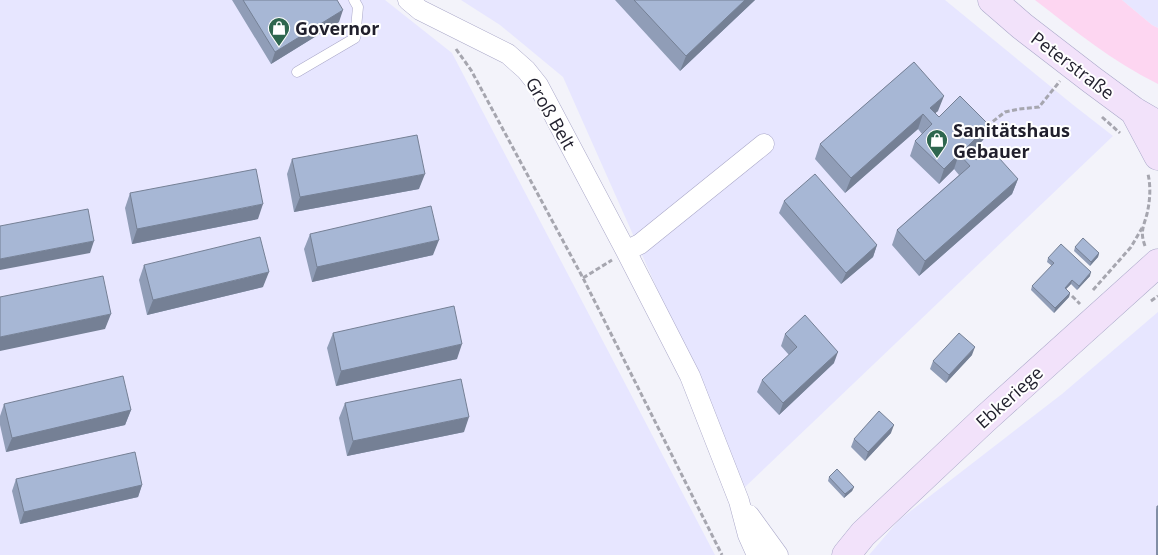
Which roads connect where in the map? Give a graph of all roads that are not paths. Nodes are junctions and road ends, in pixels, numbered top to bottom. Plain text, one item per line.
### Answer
1 (354, 0) edge
2 (408, 0) edge
3 (992, 0) edge
4 (297, 72) dead end
5 (1134, 111) junction
6 (1158, 125) edge
7 (764, 144) dead end
8 (1152, 162) edge
9 (626, 251) junction
10 (1153, 251) edge
11 (739, 501) junction
12 (863, 534) junction
13 (757, 555) edge
14 (778, 555) edge
15 (830, 555) edge
16 (846, 555) edge

1 - 4 lane
2 - 9 street, Groß Belt
3 - 5 street, Peterstraße
5 - 6 street, Peterstraße
5 - 8 street
7 - 9 street
9 - 11 street, Groß Belt
10 - 12 street, Ebkeriege
11 - 13 street, Groß Belt
11 - 14 street, Groß Belt
12 - 15 street, Ebkeriege
12 - 16 street, Ebkeriege

